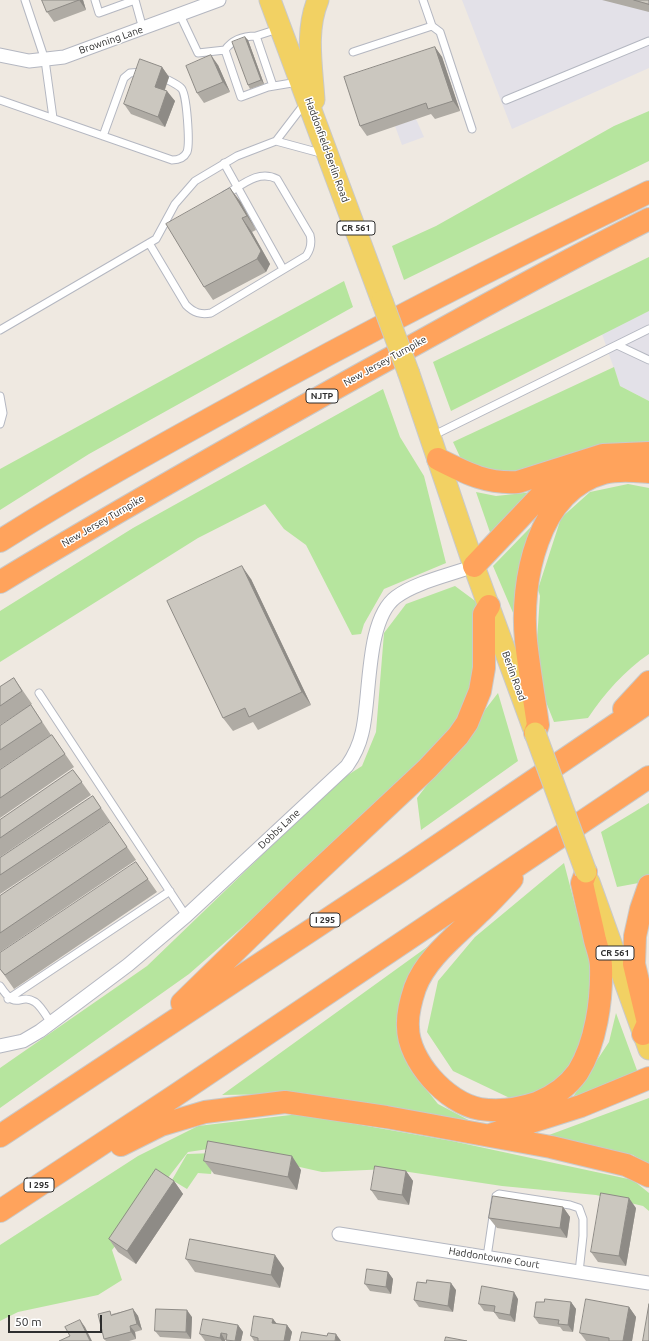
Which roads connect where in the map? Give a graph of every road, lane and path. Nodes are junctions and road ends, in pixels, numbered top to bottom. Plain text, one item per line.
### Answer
1 (25, 0) edge
2 (95, 0) edge
3 (135, 0) edge
4 (270, 0) edge
5 (318, 0) edge
6 (423, 0) edge
7 (215, 1) edge
8 (180, 15) junction
9 (432, 26) junction
10 (142, 29) junction
11 (279, 29) junction
12 (256, 36) junction
13 (649, 42) edge
14 (225, 50) junction
15 (353, 52) dead end
16 (0, 55) edge
17 (45, 60) junction
18 (146, 72) edge
19 (168, 80) dead end
20 (273, 86) junction
21 (0, 100) edge
22 (308, 100) junction
23 (506, 100) dead end
24 (53, 118) junction
25 (472, 129) dead end
26 (103, 136) junction
27 (276, 141) junction
28 (329, 156) junction
29 (224, 163) junction
30 (238, 187) junction
31 (649, 192) edge
32 (220, 198) edge
33 (649, 219) edge
34 (149, 243) junction
35 (283, 269) junction
36 (382, 301) joint
37 (0, 330) edge
38 (649, 330) edge
39 (617, 345) junction
40 (649, 360) edge
41 (0, 396) edge
42 (0, 424) edge
43 (430, 437) junction
44 (649, 453) edge
45 (438, 459) junction
46 (570, 465) junction
47 (649, 472) edge
48 (0, 541) edge
49 (474, 566) junction
50 (0, 582) edge
51 (489, 606) junction
52 (649, 682) edge
53 (39, 693) dead end
54 (649, 702) edge
55 (535, 733) junction
56 (600, 736) junction
57 (649, 777) edge
58 (540, 850) junction
59 (586, 872) junction
60 (649, 886) edge
61 (170, 891) junction
62 (186, 916) junction
63 (0, 986) edge
64 (8, 998) junction
65 (51, 1023) junction
66 (146, 1038) junction
67 (647, 1038) edge
68 (0, 1046) edge
69 (649, 1078) edge
70 (0, 1136) edge
71 (488, 1136) junction
72 (78, 1159) junction
73 (649, 1176) edge
74 (0, 1211) edge
75 (339, 1234) dead end
76 (487, 1257) junction
77 (579, 1272) junction
78 (649, 1283) edge

1 - 17 lane
2 - 3 lane
3 - 10 lane
4 - 11 main road, Haddonfield-Berlin Road / CR 561
5 - 22 main road
6 - 9 lane
7 - 8 street, Browning Lane
8 - 10 street, Browning Lane
8 - 14 lane
9 - 15 lane
9 - 25 lane
10 - 17 street, Browning Lane
11 - 12 lane
11 - 22 main road, Haddonfield-Berlin Road / CR 561
12 - 14 lane
12 - 20 lane
13 - 23 lane
14 - 20 lane
16 - 17 street, Browning Lane
17 - 24 lane
18 - 26 lane
19 - 26 lane
20 - 22 lane
21 - 24 lane
22 - 27 lane
22 - 28 main road, Haddonfield-Berlin Road / CR 561
24 - 26 lane
27 - 28 lane
27 - 29 lane
28 - 36 main road, Haddonfield-Berlin Road / CR 561
29 - 30 lane
29 - 34 lane
30 - 32 lane
30 - 35 lane
30 - 35 lane
31 - 48 highway
33 - 50 highway, New Jersey Turnpike / NJTP
34 - 35 lane
34 - 37 lane
36 - 43 main road, Berlin Road / CR 561, bridge
38 - 39 lane
39 - 40 lane
39 - 43 lane
41 - 42 lane
43 - 45 main road, Berlin Road / CR 561
44 - 46 highway
45 - 46 highway
45 - 49 main road, Berlin Road / CR 561
46 - 49 highway
47 - 55 highway
49 - 51 main road, Berlin Road / CR 561
49 - 62 street, Dobbs Lane
51 - 55 main road, Berlin Road / CR 561
51 - 66 highway
52 - 56 highway
53 - 61 lane
54 - 56 highway, I 295
55 - 59 main road, Berlin Road / CR 561, bridge
56 - 66 highway, I 295
57 - 58 highway, I 295
58 - 59 highway
58 - 72 highway, I 295
59 - 67 main road, Berlin Road / CR 561
60 - 67 highway
61 - 62 lane
61 - 64 lane
62 - 65 street, Dobbs Lane
63 - 64 lane
64 - 65 lane
65 - 68 street, Dobbs Lane
66 - 70 highway, I 295
69 - 71 highway
71 - 72 highway
71 - 73 highway
72 - 74 highway, I 295
75 - 76 street, Haddontowne Court
76 - 77 street, Haddontowne Court
76 - 77 lane
77 - 78 street, Haddontowne Court

